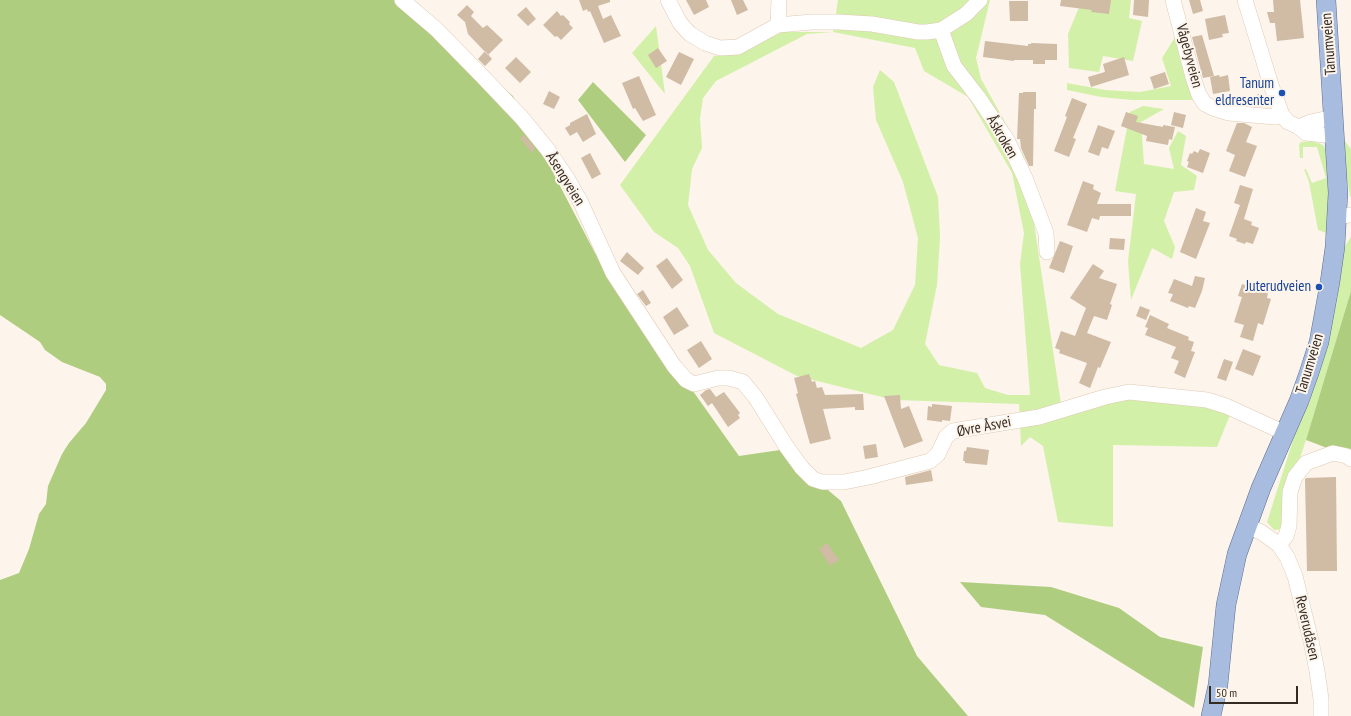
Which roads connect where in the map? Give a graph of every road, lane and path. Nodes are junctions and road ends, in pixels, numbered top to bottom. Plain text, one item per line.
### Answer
1 (402, 0) edge
2 (668, 0) edge
3 (779, 0) edge
4 (980, 0) edge
5 (1173, 0) edge
6 (1245, 0) edge
7 (1326, 0) edge
8 (778, 25) junction
9 (941, 30) junction
10 (1282, 115) junction
11 (1334, 117) junction
12 (1299, 126) junction
13 (1335, 136) junction
14 (1344, 215) edge
15 (1047, 252) dead end
16 (694, 384) joint
17 (1285, 433) junction
18 (1351, 459) edge
19 (1246, 526) junction
20 (1279, 545) junction
21 (1211, 716) edge
22 (1321, 716) edge

1 - 16 street, Åsengveien
2 - 8 street
3 - 8 street
4 - 9 street
5 - 10 street, Vågebyveien
6 - 10 street
7 - 11 main road, Tanumveien
8 - 9 street
9 - 15 street, Åskroken
10 - 12 street
11 - 12 street
11 - 13 main road, Tanumveien
12 - 13 street
13 - 14 main road, Tanumveien
14 - 17 main road, Tanumveien
16 - 17 street, Øvre Åsvei
17 - 19 main road, Tanumveien
18 - 20 street
19 - 20 street, Reverudåsen
19 - 21 main road, Tanumveien
20 - 22 street, Reverudåsen

